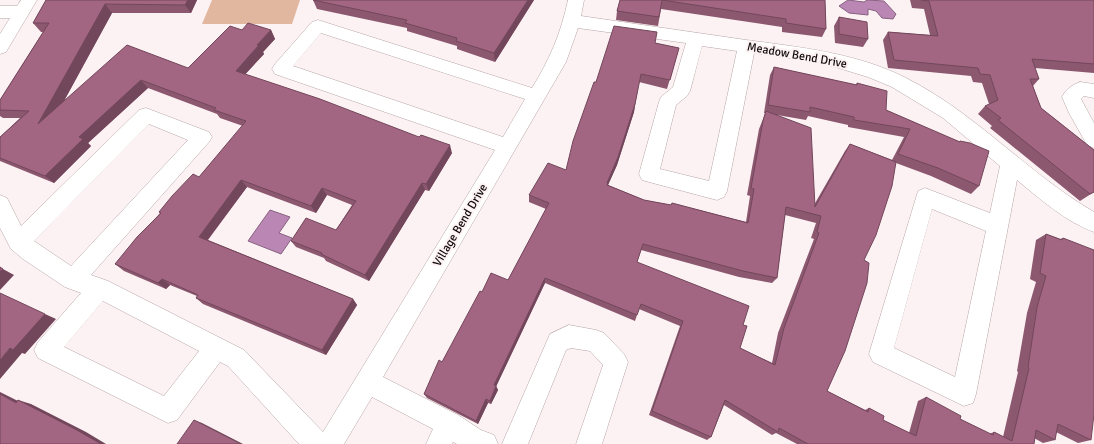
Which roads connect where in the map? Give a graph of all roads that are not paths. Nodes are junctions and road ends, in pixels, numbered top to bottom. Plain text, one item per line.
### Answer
1 (576, 0) edge
2 (25, 6) edge
3 (0, 12) edge
4 (572, 21) junction
5 (696, 38) junction
6 (747, 46) junction
7 (0, 48) edge
8 (1094, 91) edge
9 (537, 96) junction
10 (1094, 140) edge
11 (507, 146) junction
12 (1010, 164) junction
13 (0, 206) edge
14 (1094, 223) edge
15 (998, 226) junction
16 (19, 242) junction
17 (73, 280) junction
18 (100, 288) junction
19 (216, 348) junction
20 (368, 382) junction
21 (444, 434) edge
22 (316, 444) edge
23 (330, 444) edge
24 (485, 444) edge
25 (515, 444) edge
26 (589, 444) edge

1 - 4 street, Village Bend Drive
2 - 3 street
2 - 7 street
4 - 5 street, Meadow Bend Drive
4 - 9 street, Village Bend Drive
5 - 6 street, Meadow Bend Drive
5 - 6 street
6 - 12 street, Meadow Bend Drive
8 - 10 street
9 - 11 street, Village Bend Drive
9 - 11 street
11 - 20 street, Village Bend Drive
12 - 14 street, Meadow Bend Drive
12 - 15 street
13 - 16 street
15 - 15 street
16 - 17 street
16 - 17 street
17 - 18 street
18 - 19 street
18 - 19 street
19 - 22 street
20 - 21 street
20 - 23 street, Village Bend Drive
21 - 24 street
25 - 26 street

